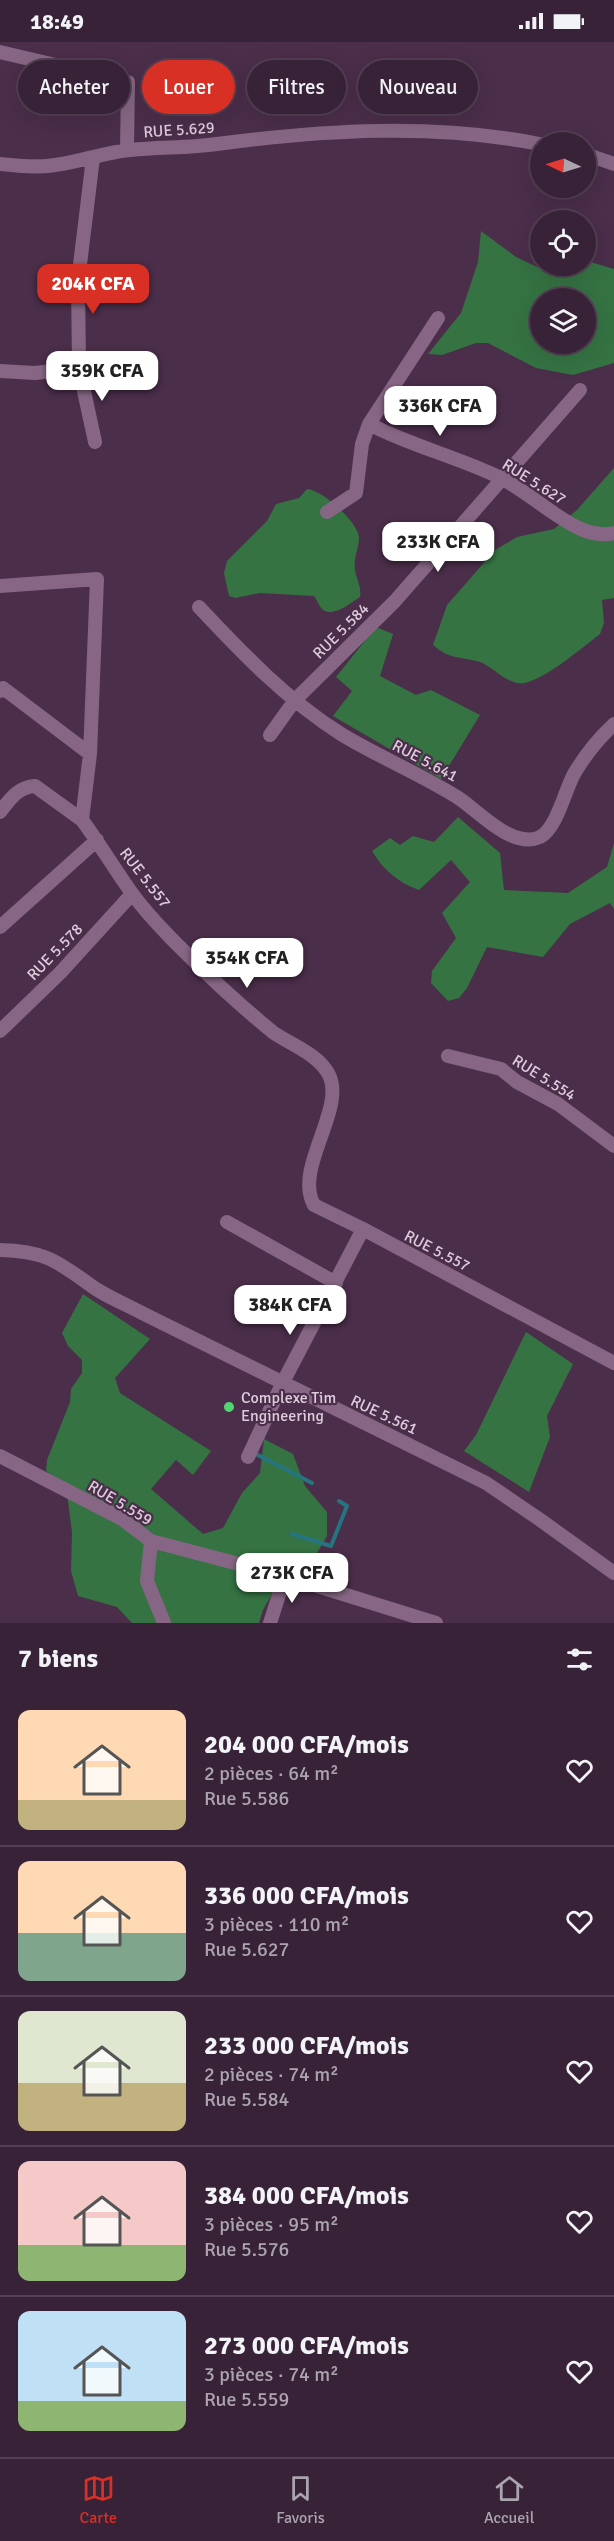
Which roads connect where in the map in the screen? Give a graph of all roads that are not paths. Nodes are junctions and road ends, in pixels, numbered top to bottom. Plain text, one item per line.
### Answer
1 (0, 52) edge
2 (530, 142) edge
3 (126, 150) junction
4 (93, 158) junction
5 (596, 158) edge
6 (0, 164) edge
7 (614, 164) edge
8 (438, 318) dead end
9 (79, 368) junction
10 (0, 371) edge
11 (580, 390) dead end
12 (369, 424) junction
13 (95, 442) dead end
14 (502, 479) junction
15 (327, 512) dead end
16 (614, 533) edge
17 (0, 586) edge
18 (200, 607) dead end
19 (1, 688) edge
20 (295, 700) junction
21 (614, 724) edge
22 (270, 735) dead end
23 (90, 754) junction
24 (0, 812) edge
25 (82, 820) junction
26 (96, 840) junction
27 (132, 894) junction
28 (0, 927) edge
29 (0, 1031) edge
30 (448, 1056) dead end
31 (614, 1146) edge
32 (227, 1222) dead end
33 (363, 1229) junction
34 (0, 1250) edge
35 (336, 1283) junction
36 (614, 1363) edge
37 (282, 1384) junction
38 (0, 1456) edge
39 (248, 1457) dead end
40 (151, 1540) junction
41 (614, 1573) edge
42 (285, 1576) junction
43 (164, 1623) edge
44 (270, 1623) edge
45 (436, 1623) edge

1 - 3 street
2 - 3 street, RUE 5.629
3 - 4 street, RUE 5.629
4 - 6 street, RUE 5.629
4 - 9 street
5 - 7 street
8 - 12 street
9 - 10 street
9 - 13 street
11 - 14 street, RUE 5.584
12 - 14 street, RUE 5.627
12 - 15 street
14 - 16 street, RUE 5.627
14 - 20 street, RUE 5.584
17 - 23 street
18 - 20 street, RUE 5.641
19 - 23 street
20 - 21 street, RUE 5.641
20 - 22 street, RUE 5.584
23 - 25 street
24 - 25 street, RUE 5.557
25 - 26 street, RUE 5.557
26 - 27 street, RUE 5.557
26 - 28 street
27 - 29 street, RUE 5.578
27 - 33 street, RUE 5.557
30 - 31 street, RUE 5.554
32 - 35 street
33 - 35 street
33 - 36 street, RUE 5.557
34 - 37 street, RUE 5.561
35 - 37 street
37 - 39 street
37 - 41 street, RUE 5.561
38 - 40 street, RUE 5.559
40 - 42 street, RUE 5.559
40 - 43 street
42 - 44 street
42 - 45 street, RUE 5.559

